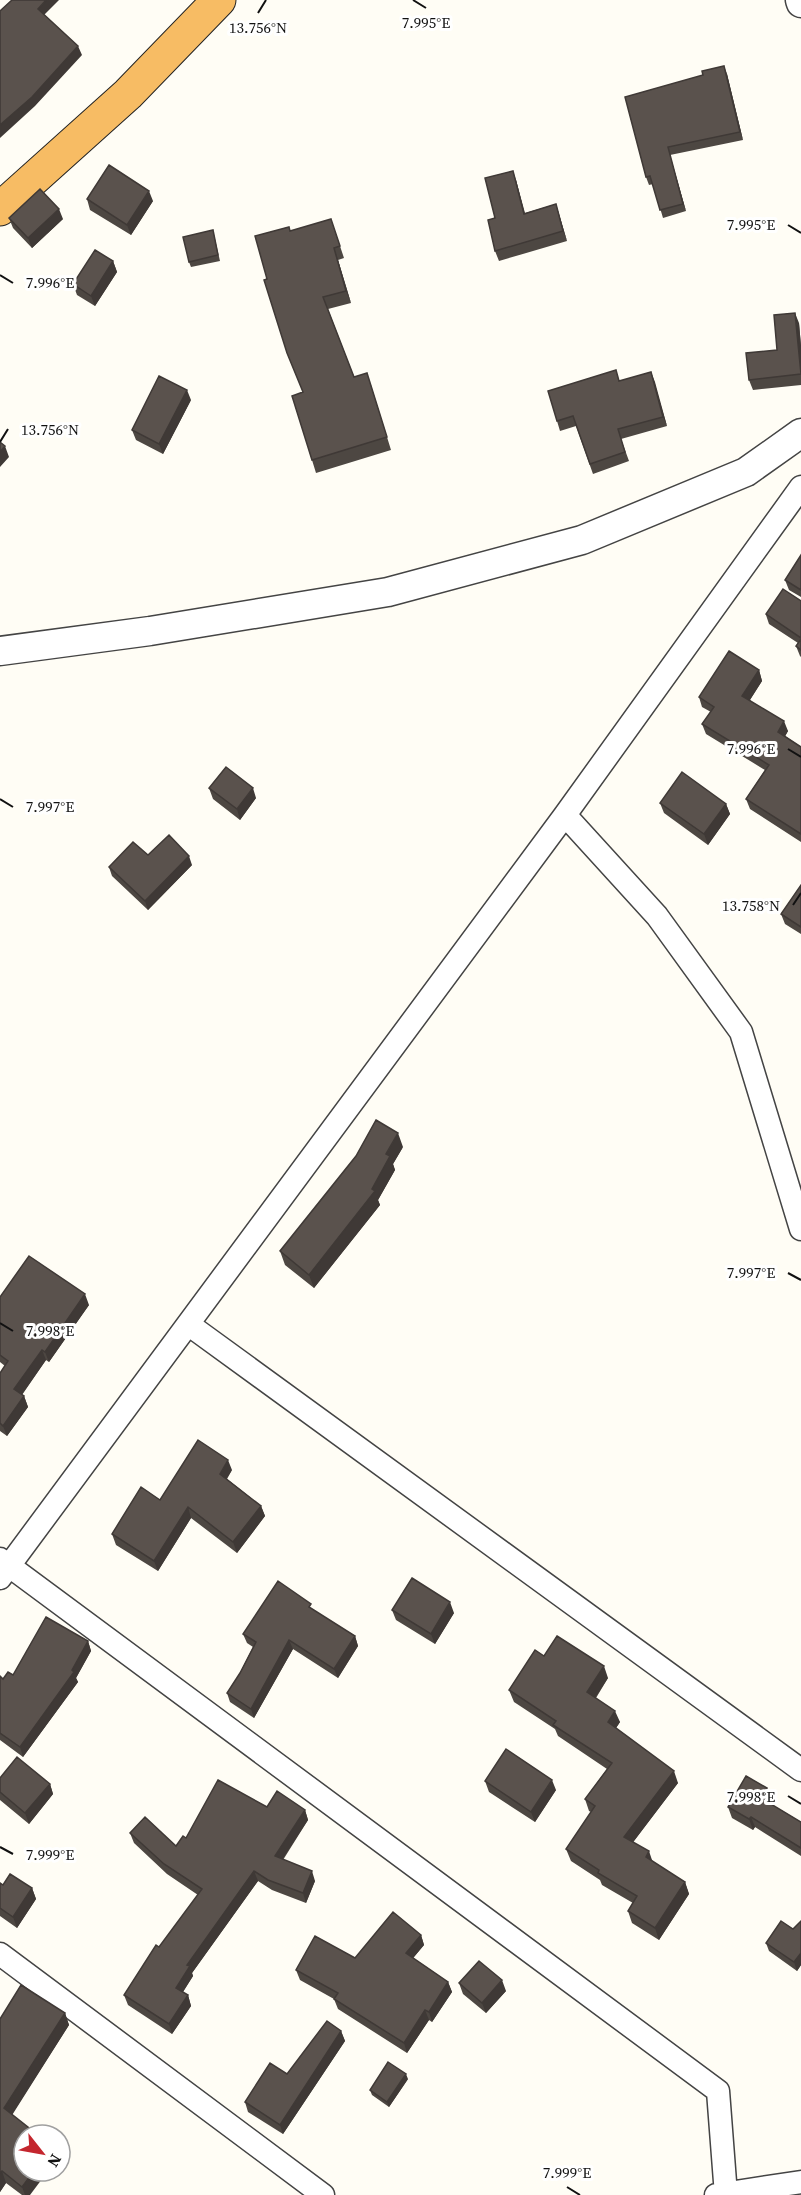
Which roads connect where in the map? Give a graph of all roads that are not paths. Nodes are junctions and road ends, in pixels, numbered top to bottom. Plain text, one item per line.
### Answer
1 (219, 0) edge
2 (0, 209) edge
3 (801, 433) edge
4 (801, 487) edge
5 (0, 651) edge
6 (565, 815) junction
7 (801, 1229) edge
8 (188, 1323) junction
9 (3, 1568) edge
10 (801, 1770) edge
11 (0, 1954) edge
12 (801, 2182) edge
13 (722, 2194) edge
14 (323, 2195) edge

1 - 2 highway
3 - 5 street
4 - 6 street
6 - 7 street
6 - 8 street
8 - 9 street
8 - 10 street
9 - 13 street
11 - 14 street
12 - 13 street

